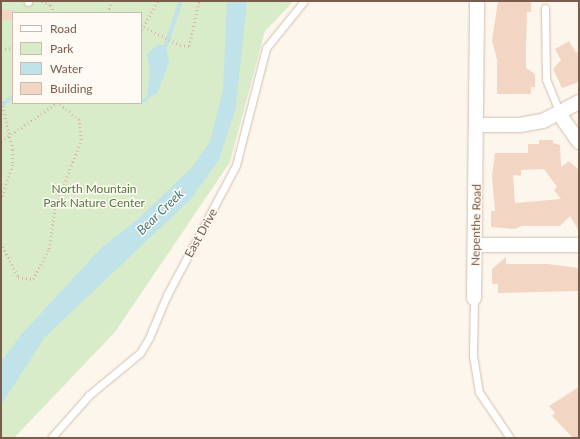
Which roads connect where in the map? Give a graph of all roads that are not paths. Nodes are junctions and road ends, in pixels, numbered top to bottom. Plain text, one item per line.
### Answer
1 (304, 1) edge
2 (477, 1) edge
3 (545, 8) dead end
4 (579, 102) edge
5 (560, 114) junction
6 (476, 125) junction
7 (579, 142) edge
8 (476, 245) junction
9 (579, 245) edge
10 (474, 298) joint
11 (51, 438) edge
12 (510, 438) edge

1 - 11 lane, East Drive
2 - 6 street, Nepenthe Road
3 - 5 lane
4 - 5 street
5 - 6 street
5 - 7 street
6 - 8 street, Nepenthe Road
8 - 9 street
8 - 10 street, Nepenthe Road
10 - 12 lane, Nepenthe Road

